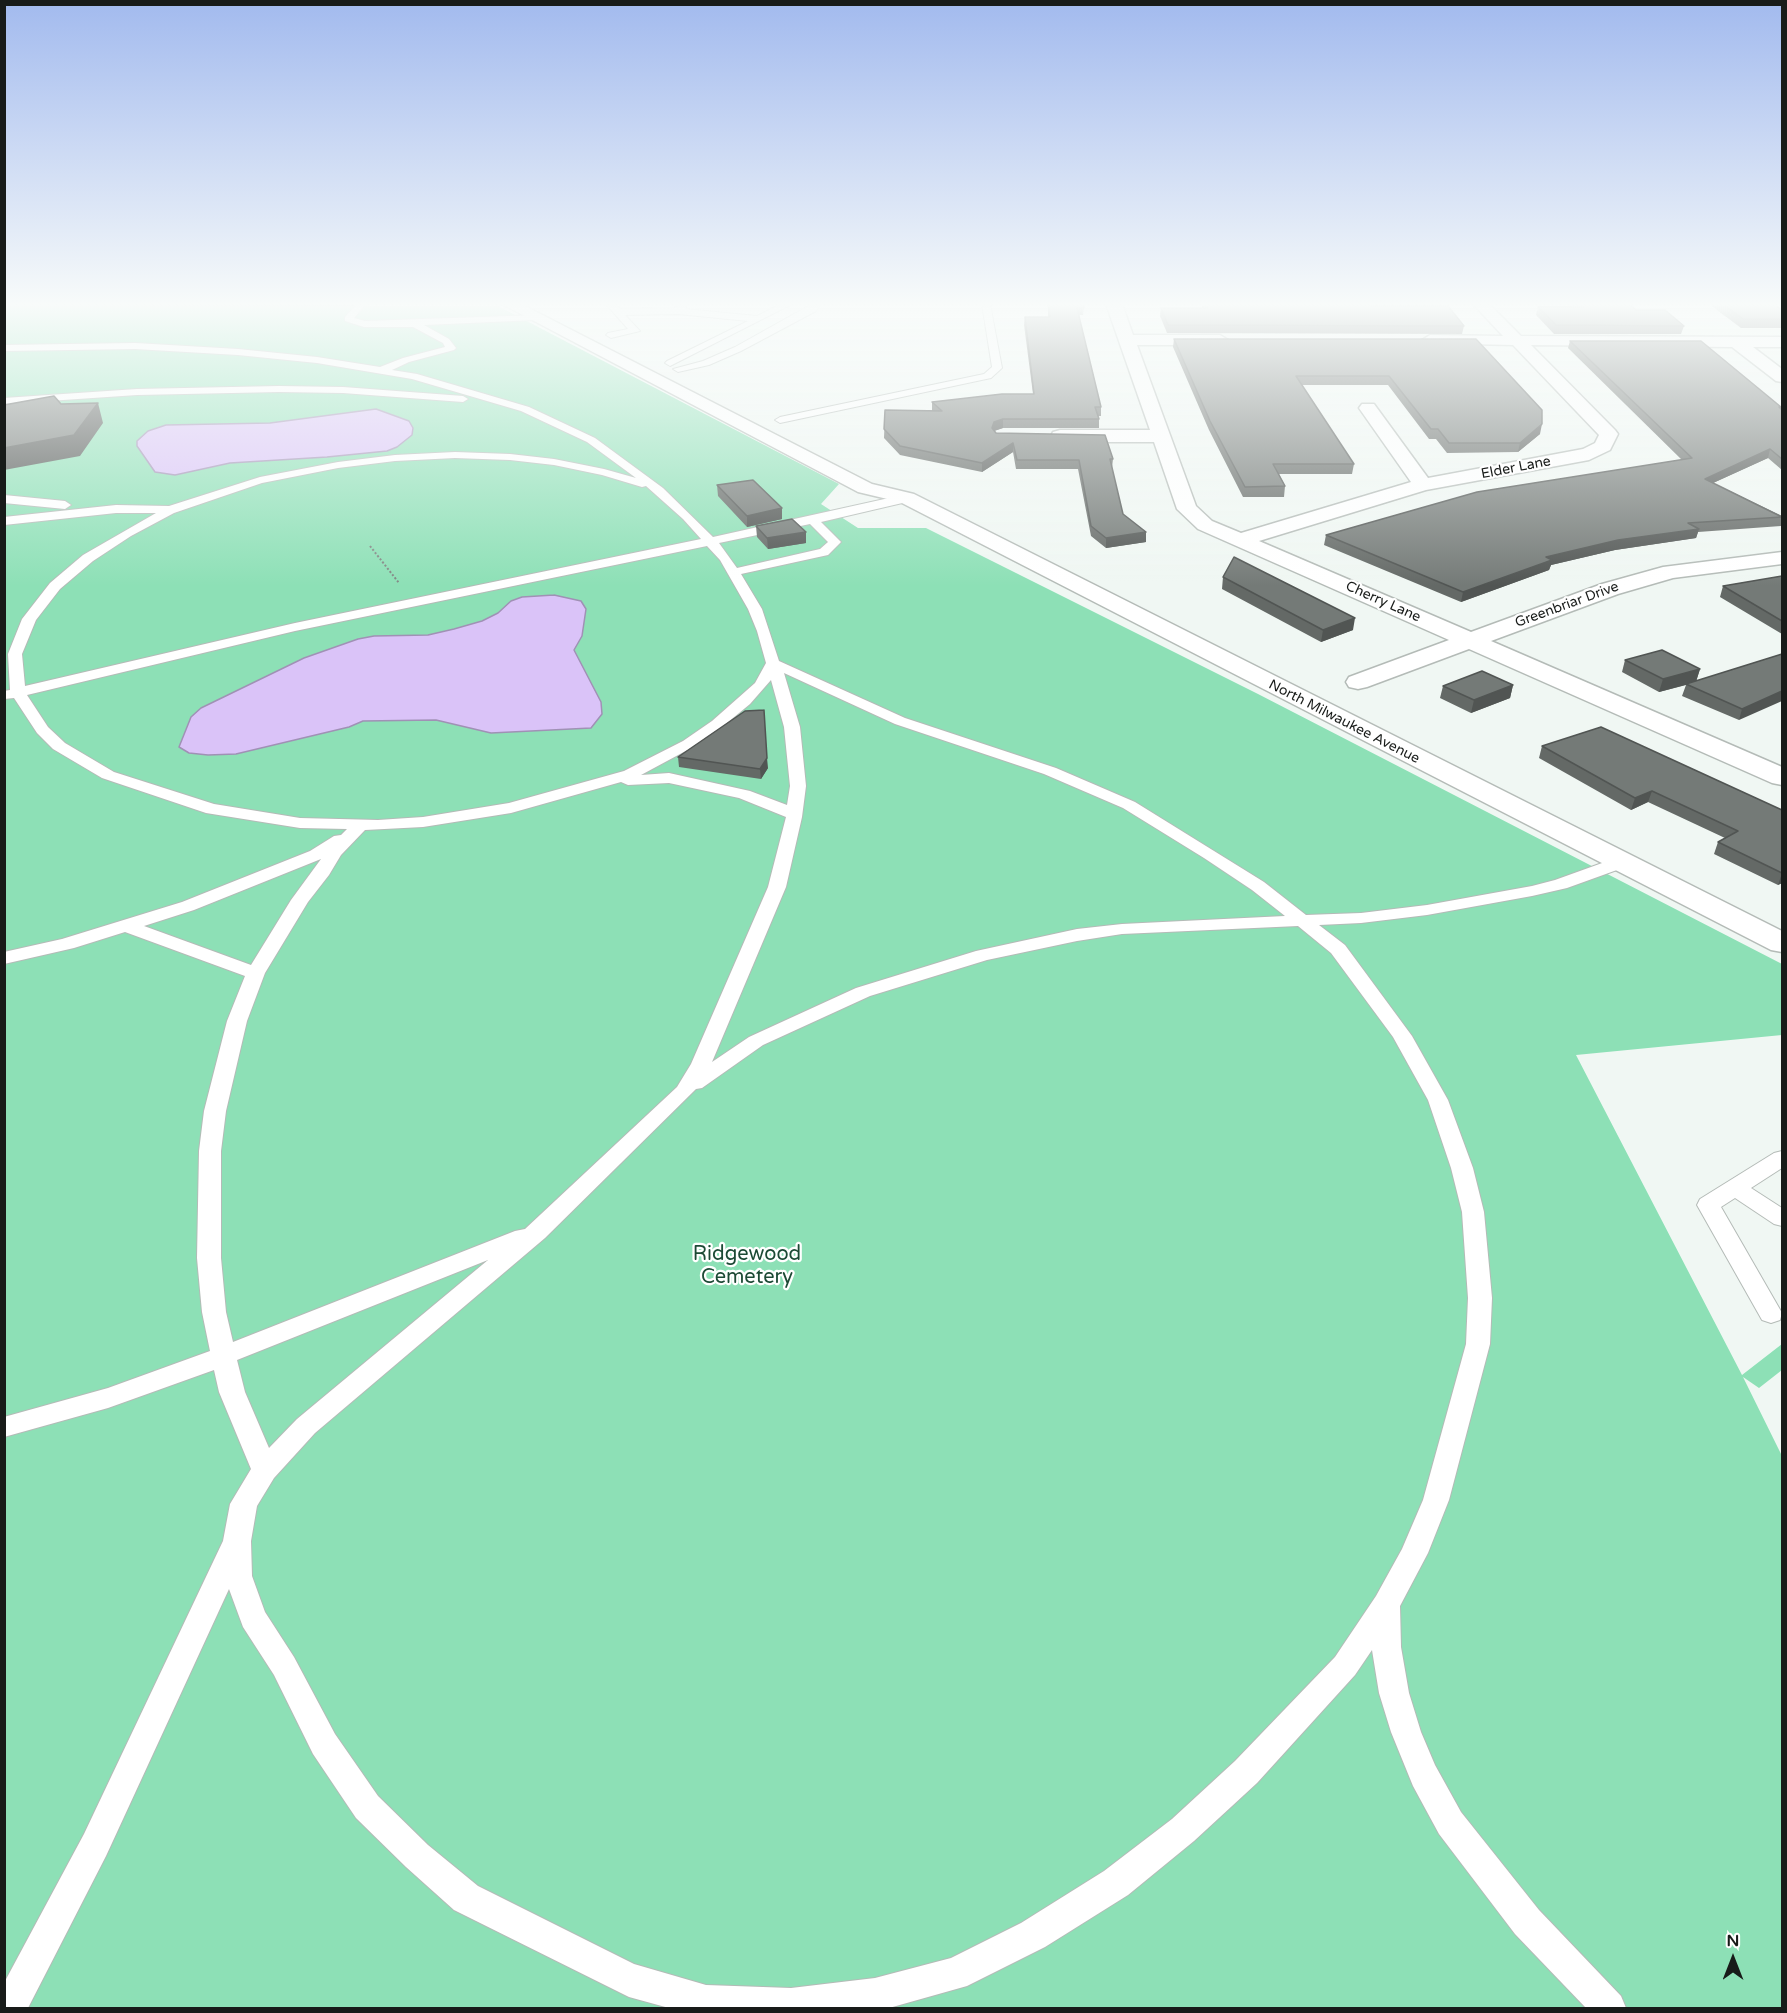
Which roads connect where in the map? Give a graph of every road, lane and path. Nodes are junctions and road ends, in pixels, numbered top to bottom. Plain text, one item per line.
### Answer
1 (54, 398) edge
2 (131, 398) edge
3 (435, 398) edge
4 (488, 398) edge
5 (692, 398) edge
6 (884, 398) edge
7 (1147, 398) edge
8 (1574, 398) edge
9 (4, 401) edge
10 (506, 404) junction
11 (75, 408) edge
12 (1368, 408) dead end
13 (760, 410) dead end
14 (780, 420) junction
15 (801, 431) dead end
16 (1036, 436) edge
17 (1160, 436) junction
18 (882, 473) dead end
19 (1423, 485) junction
20 (659, 490) junction
21 (907, 498) junction
22 (4, 499) edge
23 (116, 509) junction
24 (170, 510) junction
25 (4, 520) edge
26 (813, 520) junction
27 (1240, 540) junction
28 (711, 542) junction
29 (370, 546) dead end
30 (1782, 558) edge
31 (735, 572) junction
32 (399, 583) dead end
33 (1470, 640) junction
34 (773, 663) junction
35 (1358, 682) dead end
36 (11, 694) edge
37 (1778, 771) edge
38 (610, 780) junction
39 (794, 814) junction
40 (355, 830) junction
41 (1622, 862) junction
42 (1305, 921) junction
43 (128, 926) junction
44 (1782, 943) edge
45 (4, 958) edge
46 (256, 973) junction
47 (685, 1091) junction
48 (1782, 1158) edge
49 (1735, 1188) junction
50 (1782, 1218) edge
51 (537, 1232) junction
52 (1771, 1314) dead end
53 (223, 1358) junction
54 (4, 1427) edge
55 (265, 1470) junction
56 (237, 1541) junction
57 (1386, 1605) junction
58 (10, 2008) edge
59 (1609, 2008) edge

1 - 9 lane
2 - 11 lane
3 - 10 lane
4 - 10 lane
5 - 21 street
6 - 14 lane
7 - 17 street, Cherry Lane
8 - 19 street, Elder Lane
10 - 20 lane
12 - 19 street
13 - 14 street
14 - 15 street
16 - 17 street
17 - 27 street, Cherry Lane
18 - 21 street
19 - 27 street, Elder Lane
20 - 24 lane
20 - 28 lane
21 - 26 lane
21 - 41 street, North Milwaukee Avenue
22 - 23 lane
23 - 24 lane
23 - 25 lane
24 - 36 lane
26 - 28 lane
26 - 31 lane
27 - 33 street, Cherry Lane
28 - 31 lane
28 - 36 lane
29 - 32 path
30 - 33 street, Greenbriar Drive
31 - 34 lane
33 - 35 street, Greenbriar Drive
33 - 37 street, Cherry Lane
34 - 38 lane
34 - 39 lane
34 - 42 lane
36 - 40 lane
38 - 39 lane
38 - 40 lane
39 - 47 lane
40 - 43 lane
40 - 46 lane
41 - 42 lane
41 - 44 street, North Milwaukee Avenue
42 - 47 lane
42 - 57 lane
43 - 45 lane
43 - 46 lane
46 - 53 lane
47 - 51 lane
48 - 49 lane
49 - 50 lane
49 - 52 lane
51 - 53 lane
51 - 55 lane
53 - 54 lane
53 - 55 lane
55 - 56 lane
56 - 57 lane
56 - 58 lane
57 - 59 lane

